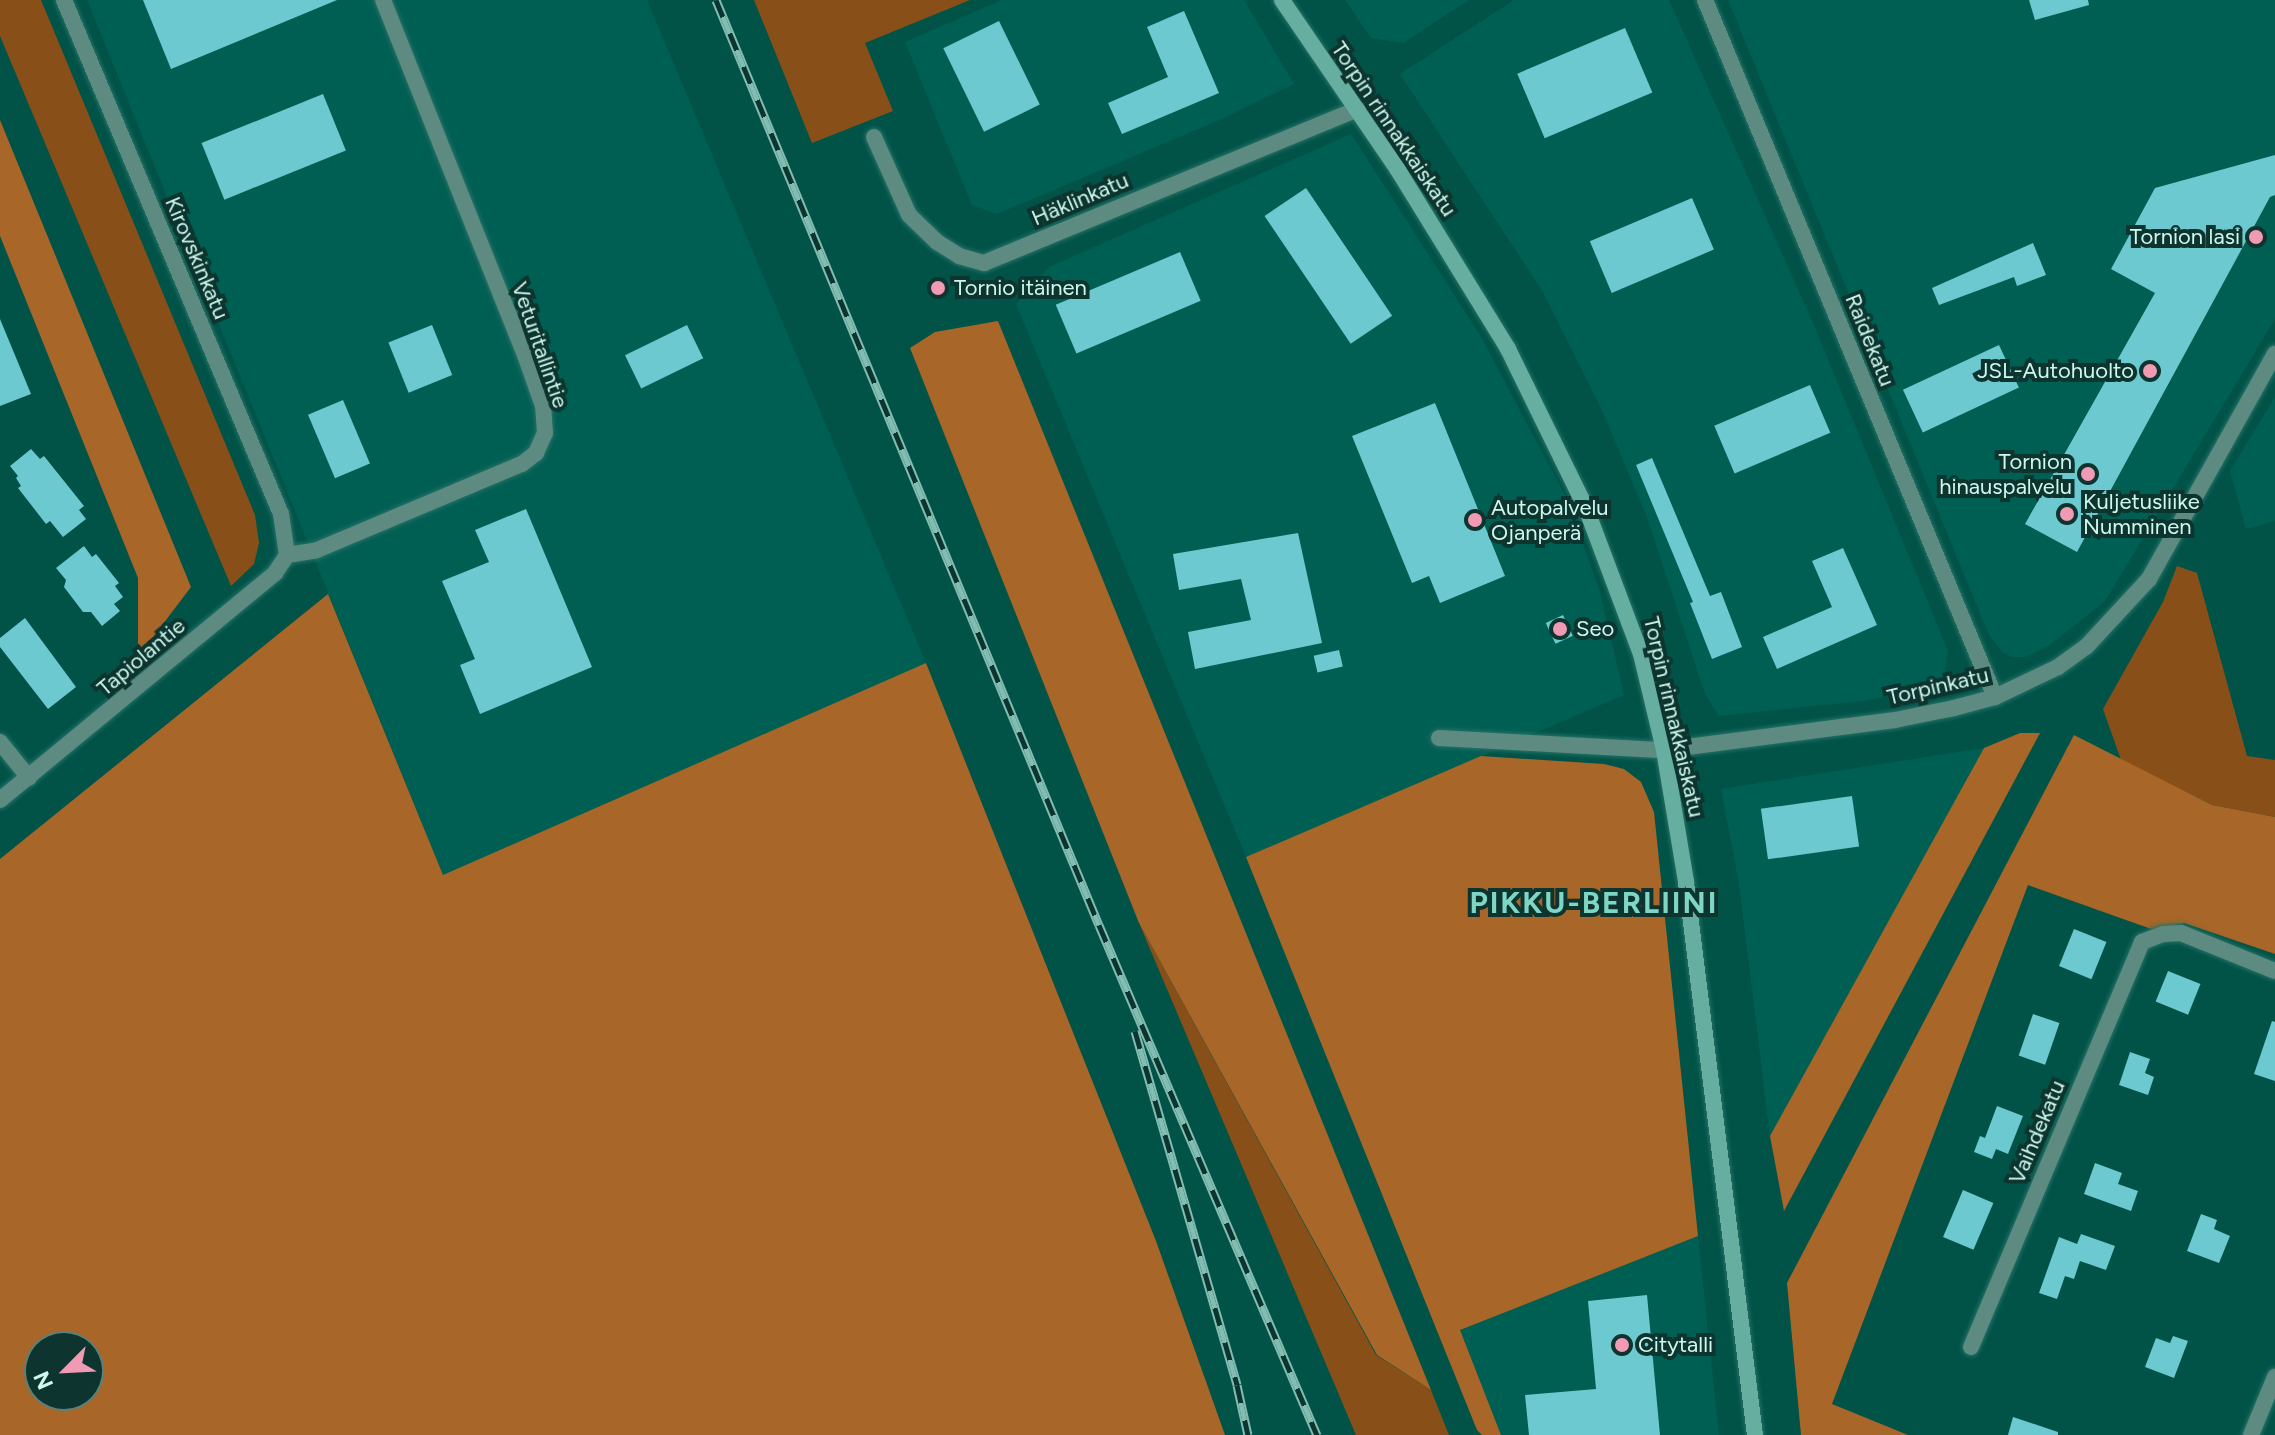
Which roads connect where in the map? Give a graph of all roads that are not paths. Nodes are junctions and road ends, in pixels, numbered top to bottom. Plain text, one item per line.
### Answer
1 (64, 0) edge
2 (383, 0) edge
3 (1282, 0) edge
4 (1705, 0) edge
5 (1358, 109) junction
6 (874, 137) dead end
7 (2275, 354) edge
8 (287, 555) junction
9 (1995, 697) junction
10 (1439, 738) dead end
11 (0, 742) edge
12 (1664, 750) junction
13 (29, 778) junction
14 (0, 800) edge
15 (2275, 971) edge
16 (1971, 1347) dead end
17 (2275, 1377) edge
18 (1755, 1435) edge
19 (2251, 1435) edge

1 - 8 street, Kirovskinkatu
2 - 8 street, Veturitallintie
3 - 5 main road, Torpin rinnakkaiskatu
4 - 9 street, Raidekatu
5 - 6 street, Häklinkatu
5 - 12 main road, Torpin rinnakkaiskatu
7 - 9 street, Torpinkatu
8 - 13 street, Tapiolantie
9 - 12 street, Torpinkatu
10 - 12 street, Torpinkatu
11 - 13 street
12 - 18 main road, Torpin rinnakkaiskatu
13 - 14 street, Tapiolantie
15 - 16 street, Vaihdekatu
17 - 19 street

